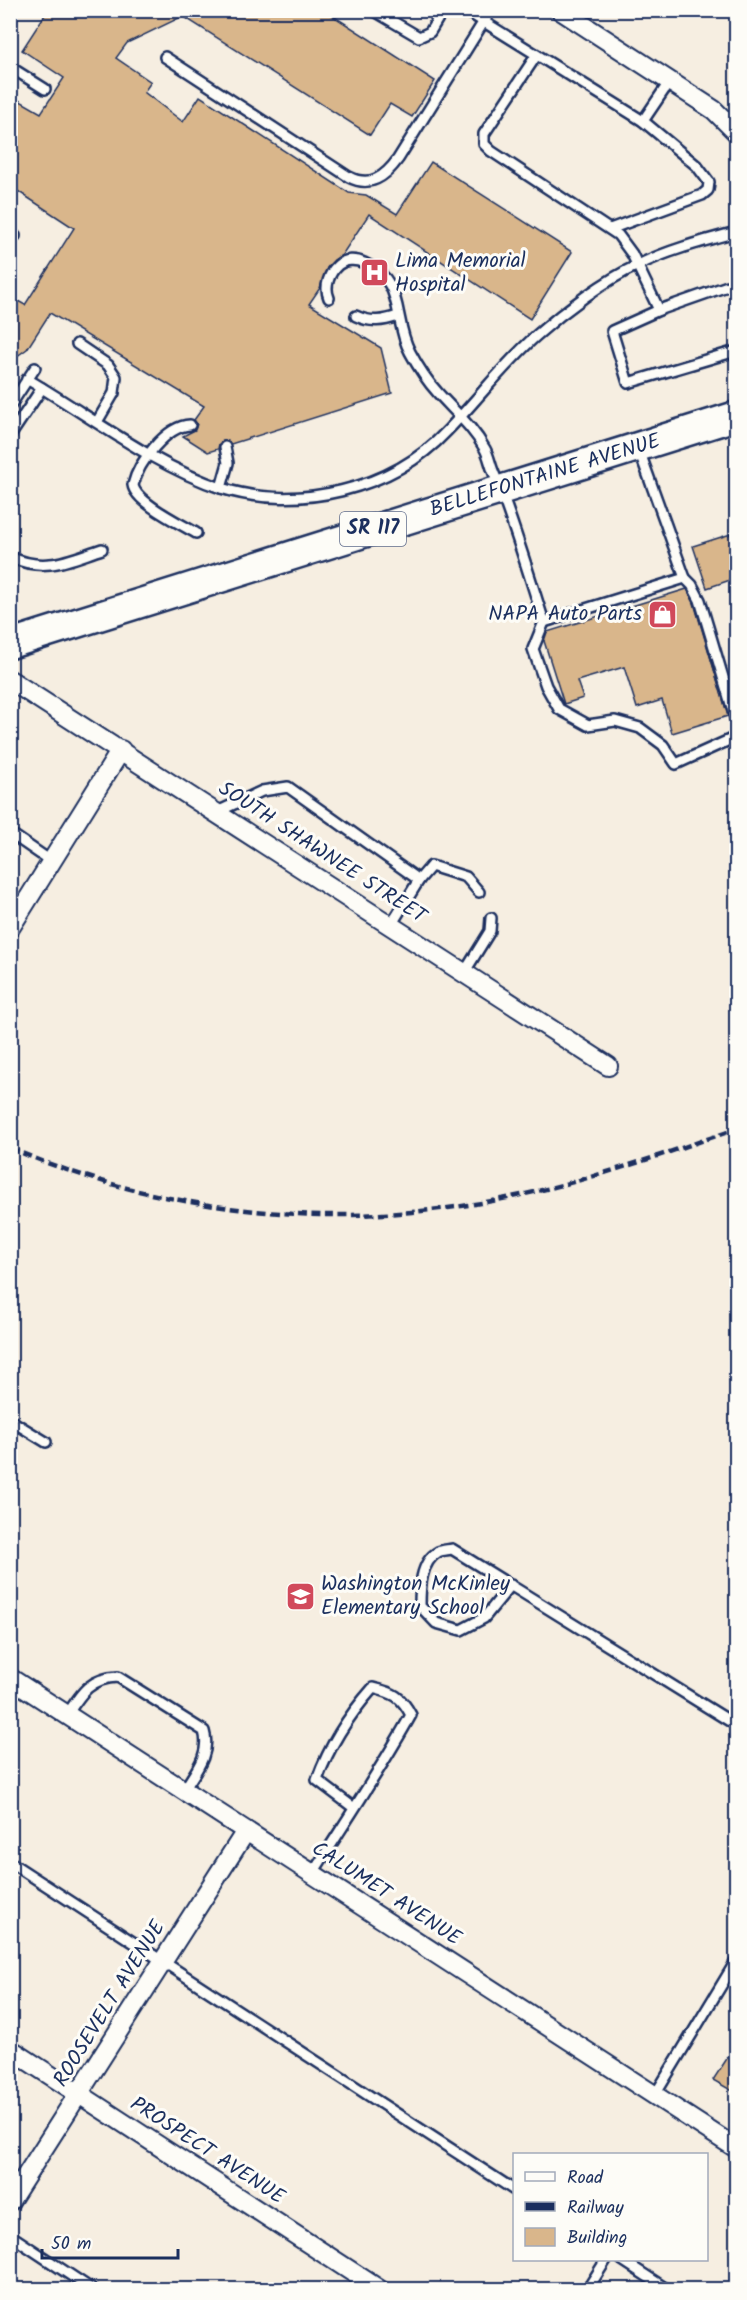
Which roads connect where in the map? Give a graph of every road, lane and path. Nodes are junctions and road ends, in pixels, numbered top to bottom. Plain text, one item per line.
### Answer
1 (373, 10) edge
2 (443, 10) edge
3 (465, 10) edge
4 (491, 10) edge
5 (560, 10) edge
6 (484, 23) junction
7 (536, 56) junction
8 (165, 57) dead end
9 (10, 67) edge
10 (670, 81) junction
11 (45, 89) dead end
12 (643, 121) junction
13 (736, 132) edge
14 (610, 229) junction
15 (736, 232) edge
16 (637, 265) junction
17 (736, 283) edge
18 (329, 298) dead end
19 (658, 310) junction
20 (357, 316) dead end
21 (398, 316) junction
22 (77, 344) dead end
23 (736, 351) edge
24 (35, 368) dead end
25 (27, 379) junction
26 (42, 388) junction
27 (10, 406) edge
28 (460, 415) junction
29 (736, 418) edge
30 (97, 422) junction
31 (190, 425) dead end
32 (10, 436) edge
33 (225, 447) dead end
34 (638, 447) junction
35 (150, 455) junction
36 (221, 488) junction
37 (502, 489) junction
38 (196, 533) dead end
39 (102, 549) dead end
40 (10, 557) edge
41 (685, 578) junction
42 (544, 622) junction
43 (10, 644) edge
44 (10, 680) edge
45 (736, 721) edge
46 (736, 737) edge
47 (121, 750) junction
48 (217, 812) junction
49 (10, 833) edge
50 (52, 862) junction
51 (418, 880) junction
52 (479, 892) dead end
53 (491, 918) dead end
54 (391, 926) junction
55 (10, 927) edge
56 (464, 973) junction
57 (608, 1066) dead end
58 (10, 1420) edge
59 (46, 1442) dead end
60 (511, 1585) junction
61 (10, 1678) edge
62 (67, 1715) junction
63 (736, 1725) edge
64 (184, 1790) junction
65 (354, 1808) junction
66 (246, 1831) junction
67 (10, 1862) edge
68 (313, 1873) junction
69 (163, 1961) junction
70 (736, 1961) edge
71 (10, 2049) edge
72 (79, 2094) junction
73 (655, 2095) junction
74 (736, 2148) edge
75 (513, 2189) edge
76 (10, 2201) edge
77 (10, 2235) edge
78 (605, 2261) edge
79 (625, 2261) edge
80 (93, 2289) edge
81 (380, 2289) edge
82 (586, 2289) edge
83 (668, 2289) edge

1 - 2 lane
3 - 6 lane
4 - 6 lane
5 - 10 street
6 - 7 lane
6 - 8 lane
7 - 12 lane
7 - 14 lane
9 - 11 lane
10 - 12 lane
10 - 13 street
12 - 14 lane
14 - 16 lane
15 - 16 lane
16 - 19 lane
16 - 28 lane
17 - 19 lane
18 - 21 lane
19 - 23 lane
20 - 21 lane
21 - 28 lane
22 - 30 lane
24 - 25 lane
25 - 26 lane
25 - 27 lane
26 - 30 lane
26 - 32 lane
28 - 36 lane
28 - 37 lane
29 - 34 main road, BELLEFONTAINE AVENUE / SR 117
30 - 35 lane
31 - 35 lane
33 - 36 lane
34 - 37 main road, BELLEFONTAINE AVENUE / SR 117
34 - 41 lane
35 - 36 lane
35 - 38 lane
37 - 42 lane
37 - 43 main road, BELLEFONTAINE AVENUE / SR 117
39 - 40 lane
41 - 42 lane
41 - 45 lane
42 - 46 lane
44 - 47 street, SOUTH SHAWNEE STREET
47 - 48 street, SOUTH SHAWNEE STREET
47 - 50 street
48 - 51 lane
48 - 54 street, SOUTH SHAWNEE STREET
49 - 50 lane
50 - 55 street
51 - 52 lane
51 - 54 lane
53 - 56 lane
54 - 56 street, SOUTH SHAWNEE STREET
56 - 57 street, SOUTH SHAWNEE STREET
58 - 59 lane
60 - 60 lane
60 - 63 lane
61 - 62 street, CALUMET AVENUE
62 - 64 street, CALUMET AVENUE
62 - 64 lane
64 - 66 street, CALUMET AVENUE
65 - 65 lane
65 - 68 lane
66 - 68 street, CALUMET AVENUE
66 - 69 street, ROOSEVELT AVENUE
67 - 69 lane
68 - 73 street, CALUMET AVENUE
69 - 72 street, ROOSEVELT AVENUE
69 - 75 lane
70 - 73 lane
71 - 72 street, PROSPECT AVENUE
72 - 76 street, ROOSEVELT AVENUE
72 - 81 street, PROSPECT AVENUE
73 - 74 street, CALUMET AVENUE
77 - 80 lane
78 - 82 lane
79 - 83 lane

